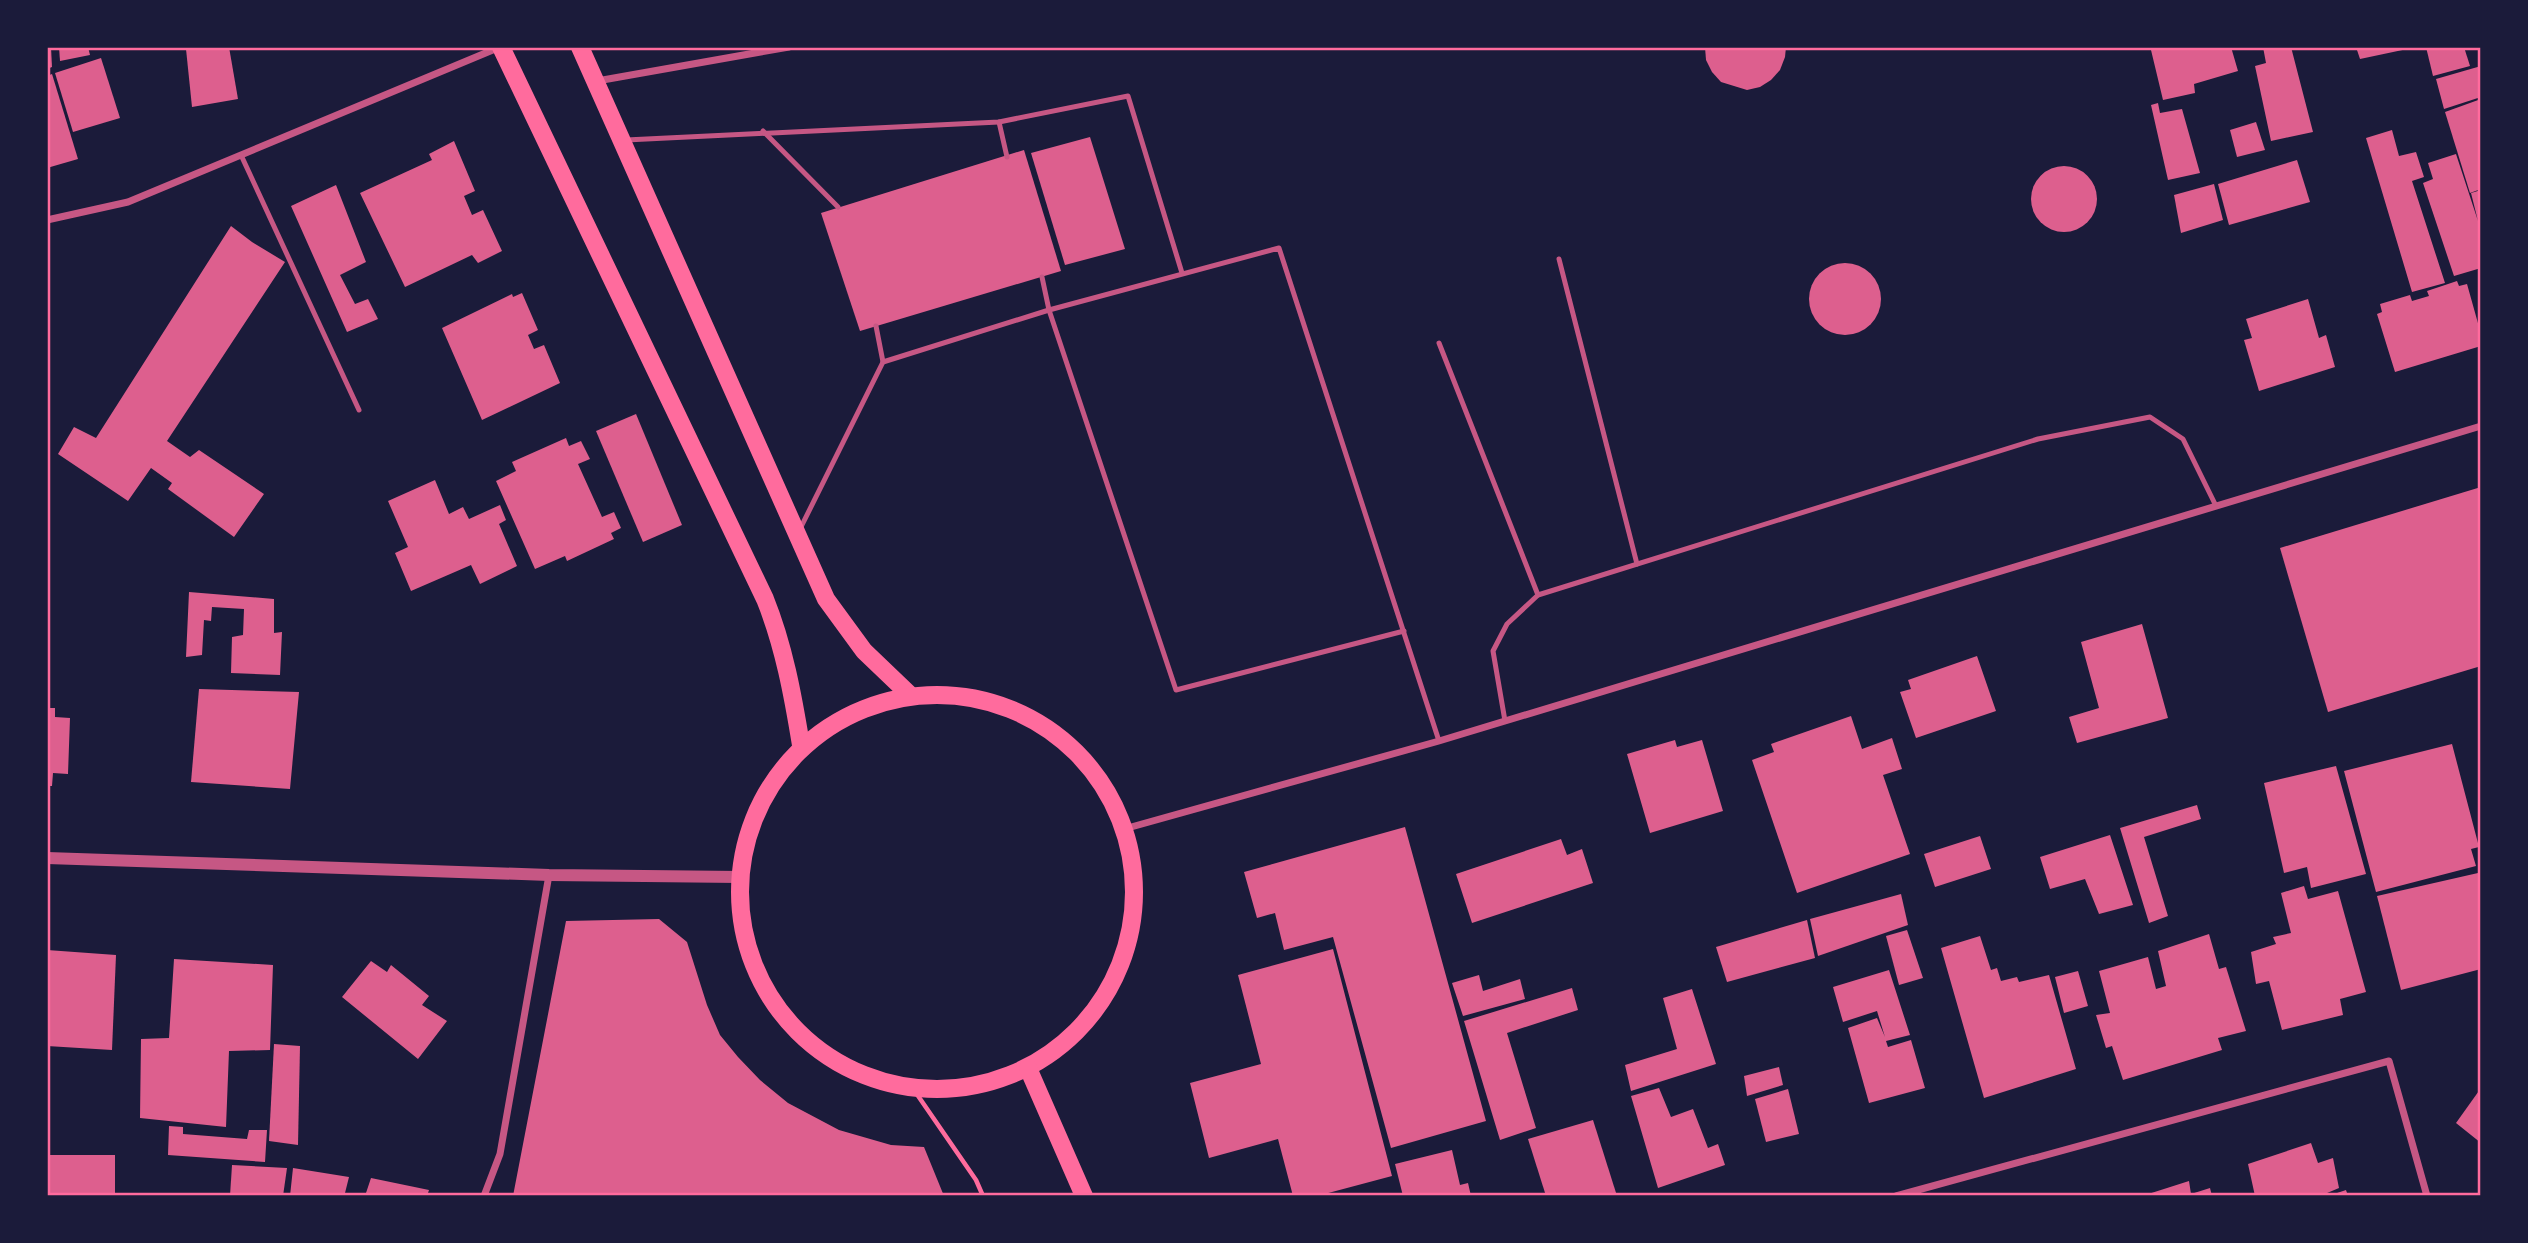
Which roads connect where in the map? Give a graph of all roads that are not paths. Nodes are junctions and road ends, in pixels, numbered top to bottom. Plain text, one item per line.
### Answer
1 (501, 47) edge
2 (580, 47) edge
3 (789, 47) edge
4 (597, 81) junction
5 (999, 122) junction
6 (762, 131) junction
7 (623, 140) junction
8 (241, 155) junction
9 (1007, 157) dead end
10 (838, 207) dead end
11 (47, 220) edge
12 (1559, 259) dead end
13 (1182, 273) junction
14 (1042, 277) dead end
15 (1049, 310) junction
16 (876, 326) dead end
17 (1439, 343) dead end
18 (883, 362) junction
19 (359, 410) dead end
20 (2481, 426) edge
21 (2216, 506) junction
22 (796, 536) junction
23 (1637, 564) junction
24 (1538, 595) junction
25 (1404, 631) junction
26 (911, 696) junction
27 (1506, 721) junction
28 (1439, 741) junction
29 (801, 745) junction
30 (1124, 830) junction
31 (47, 858) edge
32 (549, 875) junction
33 (740, 877) junction
34 (1028, 1068) junction
35 (484, 1196) edge
36 (1084, 1196) edge
37 (1896, 1196) edge
38 (2427, 1196) edge

1 - 8 street
1 - 29 main road
2 - 4 main road
3 - 4 street
4 - 7 main road
5 - 6 lane
5 - 9 lane
5 - 13 lane
6 - 7 lane
6 - 10 lane
7 - 22 main road
8 - 11 street
8 - 19 lane
12 - 23 lane
13 - 15 lane
13 - 25 lane
14 - 15 lane
15 - 18 lane
15 - 25 lane
16 - 18 lane
17 - 24 lane
18 - 22 lane
20 - 21 street
21 - 23 lane
21 - 27 street
22 - 26 main road
23 - 24 lane
24 - 27 lane
25 - 28 lane
26 - 29 main road
26 - 30 main road
27 - 28 street
28 - 30 street
29 - 33 main road
30 - 34 main road
31 - 32 street
32 - 33 street
32 - 35 street
33 - 34 main road
34 - 36 main road
37 - 38 street

